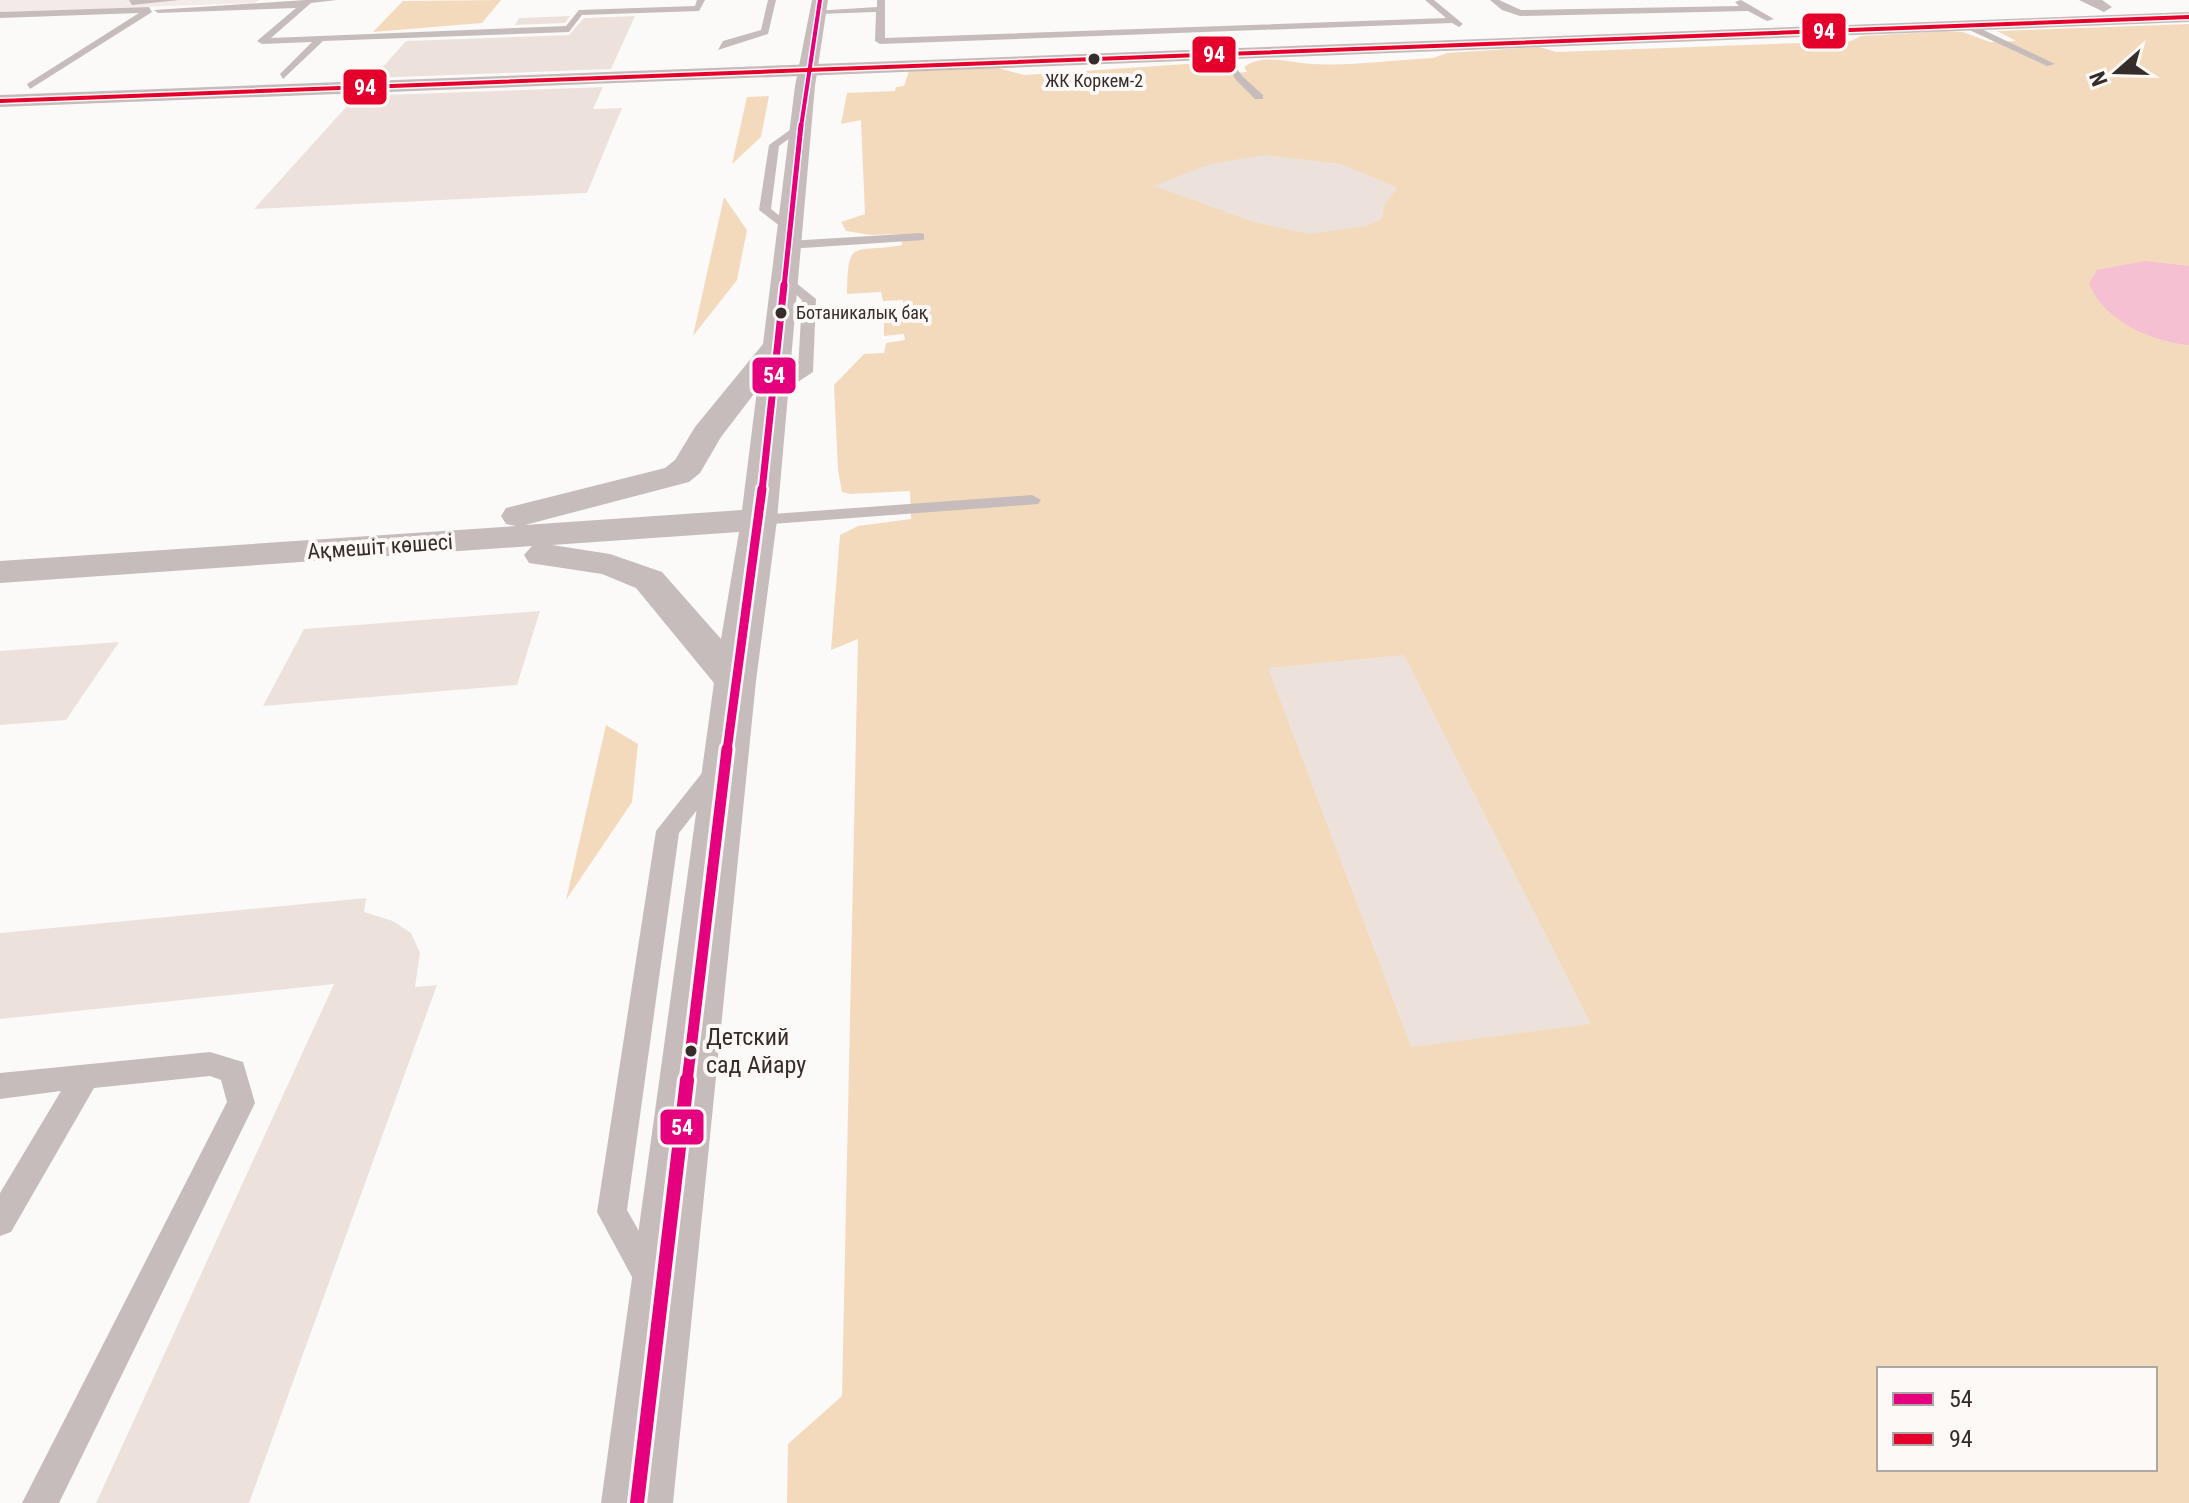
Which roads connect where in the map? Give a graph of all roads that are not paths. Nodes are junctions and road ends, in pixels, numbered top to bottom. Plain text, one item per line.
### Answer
1 (175, 0) edge
2 (272, 0) edge
3 (333, 0) edge
4 (701, 0) edge
5 (772, 0) edge
6 (1429, 0) edge
7 (1494, 0) edge
8 (1734, 0) edge
9 (2087, 0) edge
10 (2189, 3) edge
11 (881, 4) edge
12 (303, 5) junction
13 (262, 6) junction
14 (819, 6) edge
15 (2124, 6) junction
16 (0, 7) edge
17 (2104, 7) junction
18 (1750, 8) junction
19 (149, 10) junction
20 (1619, 13) junction
21 (0, 15) edge
22 (2189, 17) edge
23 (1770, 19) junction
24 (2141, 19) junction
25 (1636, 24) junction
26 (1573, 26) junction
27 (1968, 26) junction
28 (1460, 32) junction
29 (320, 39) junction
30 (1597, 40) junction
31 (1218, 41) junction
32 (721, 48) dead end
33 (812, 63) junction
34 (2050, 64) dead end
35 (283, 76) junction
36 (30, 86) junction
37 (0, 87) edge
38 (1259, 97) dead end
39 (0, 101) edge
40 (920, 237) dead end
41 (789, 238) junction
42 (785, 278) junction
43 (777, 346) junction
44 (772, 394) junction
45 (1032, 500) dead end
46 (759, 520) junction
47 (408, 544) junction
48 (0, 572) edge
49 (735, 681) junction
50 (86, 1076) junction
51 (0, 1086) edge
52 (0, 1221) edge
53 (40, 1503) edge
54 (637, 1503) edge

1 - 16 lane
2 - 13 lane
3 - 12 lane
4 - 29 lane
5 - 32 lane
6 - 28 lane
7 - 20 lane
8 - 18 lane
9 - 17 street
10 - 15 main road
11 - 14 lane
11 - 31 lane
12 - 13 lane
12 - 29 lane
13 - 19 lane
14 - 33 street
15 - 17 main road
15 - 24 main road
17 - 23 main road
18 - 20 lane
18 - 23 lane
19 - 21 lane
19 - 36 lane
20 - 25 lane
22 - 24 main road
23 - 25 main road
24 - 27 main road
25 - 26 main road
26 - 28 main road
26 - 30 main road
27 - 30 main road
27 - 34 lane
28 - 30 main road
28 - 31 main road
28 - 31 lane
28 - 31 main road
29 - 35 lane
31 - 33 main road
31 - 38 lane
33 - 35 main road
33 - 39 main road
33 - 41 street
35 - 36 main road
36 - 37 main road
40 - 41 lane
41 - 42 street
42 - 43 street
42 - 44 lane
43 - 44 street
43 - 47 street
44 - 46 street
45 - 46 lane
46 - 47 street, Ақмешіт көшесі
46 - 49 street
47 - 48 street, Ақмешіт көшесі
47 - 49 street
49 - 54 street
50 - 51 lane
50 - 52 lane
50 - 53 lane

